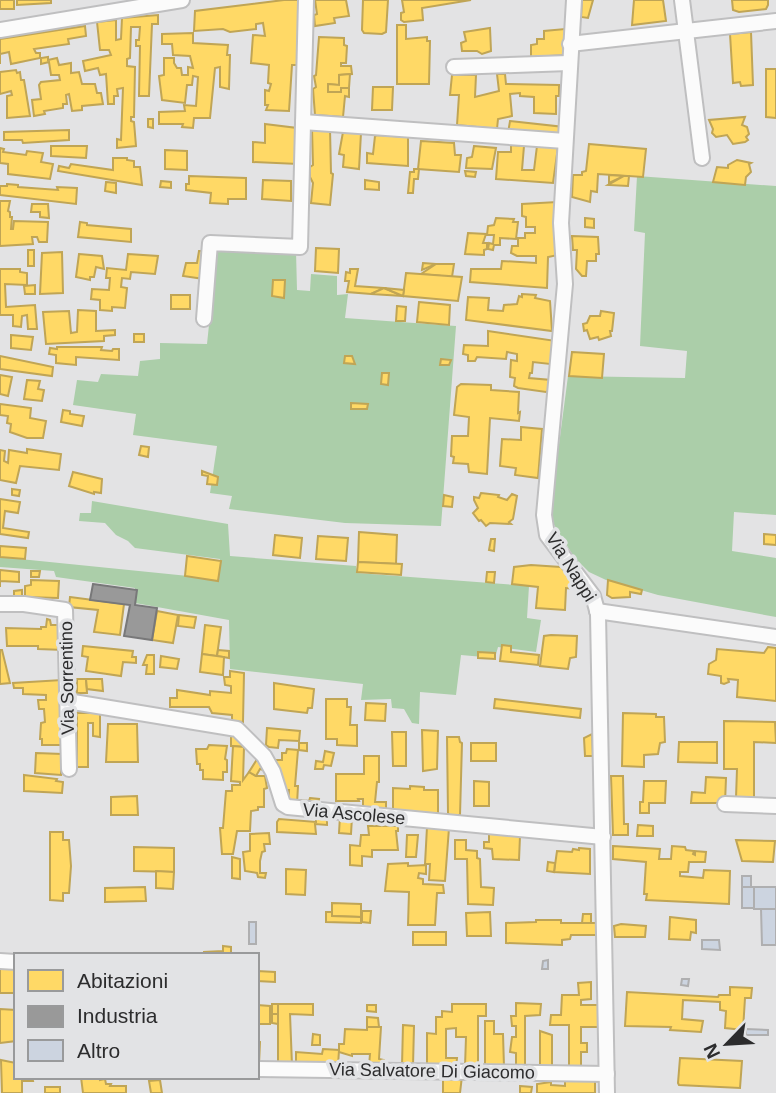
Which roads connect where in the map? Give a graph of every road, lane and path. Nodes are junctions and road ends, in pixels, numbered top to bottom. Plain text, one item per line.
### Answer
1 (182, 0) edge
2 (306, 0) edge
3 (574, 0) edge
4 (682, 0) edge
5 (117, 5) edge
6 (776, 21) edge
7 (0, 30) edge
8 (685, 32) junction
9 (570, 44) junction
10 (569, 63) junction
11 (454, 67) dead end
12 (303, 122) junction
13 (565, 141) junction
14 (702, 158) dead end
15 (204, 320) dead end
16 (0, 604) edge
17 (597, 611) junction
18 (776, 636) edge
19 (67, 701) junction
20 (69, 769) dead end
21 (725, 804) dead end
22 (776, 806) edge
23 (603, 837) junction
24 (259, 1069) edge
25 (607, 1074) junction
26 (607, 1093) edge

1 - 5 street
2 - 12 street
3 - 9 street, Via Nappi
4 - 8 street
5 - 7 street
6 - 8 street
8 - 9 street
8 - 14 street
9 - 10 street, Via Nappi
10 - 11 street
10 - 13 street, Via Nappi
12 - 13 street
12 - 15 street
13 - 17 street, Via Nappi
16 - 19 street, Via Sorrentino
17 - 18 street
17 - 23 street, Via Nappi
19 - 20 street, Via Sorrentino
19 - 23 street, Via Ascolese
21 - 22 street
23 - 25 street, Via Nappi
24 - 25 street, Via Salvatore Di Giacomo
25 - 26 street, Via Nappi

